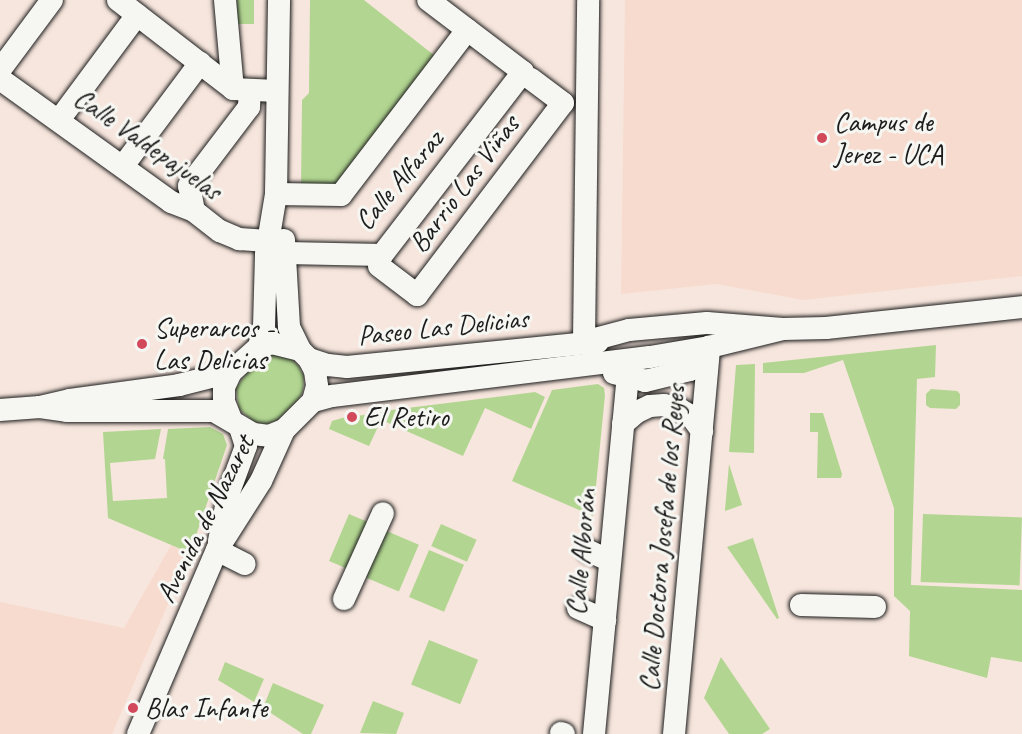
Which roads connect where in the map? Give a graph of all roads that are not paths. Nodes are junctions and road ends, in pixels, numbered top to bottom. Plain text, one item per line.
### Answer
1 (52, 0) edge
2 (118, 0) edge
3 (225, 0) edge
4 (279, 0) edge
5 (428, 0) edge
6 (588, 0) edge
7 (137, 15) junction
8 (467, 30) junction
9 (200, 63) junction
10 (0, 70) edge
11 (527, 75) junction
12 (0, 79) edge
13 (241, 89) junction
14 (278, 91) junction
15 (59, 120) junction
16 (123, 166) junction
17 (276, 194) junction
18 (194, 211) junction
19 (277, 247) junction
20 (379, 266) dead end
21 (1022, 307) edge
22 (783, 329) junction
23 (584, 342) junction
24 (259, 347) junction
25 (709, 347) junction
26 (304, 355) junction
27 (587, 366) junction
28 (231, 372) junction
29 (628, 376) junction
30 (313, 401) junction
31 (40, 407) junction
32 (0, 411) edge
33 (236, 423) junction
34 (623, 424) junction
35 (284, 430) junction
36 (702, 431) junction
37 (383, 513) dead end
38 (217, 550) junction
39 (590, 551) dead end
40 (610, 561) junction
41 (245, 564) dead end
42 (344, 599) dead end
43 (801, 605) dead end
44 (875, 607) dead end
45 (578, 608) dead end
46 (605, 620) junction
47 (138, 734) edge
48 (594, 734) edge
49 (674, 734) edge

1 - 10 street
2 - 7 street
3 - 13 street
4 - 14 street
5 - 8 street, Barrio Las Viñas
6 - 23 street
7 - 9 street
7 - 15 street
8 - 11 street, Barrio Las Viñas
8 - 17 street
9 - 13 street
9 - 16 street
11 - 19 street, Calle Alfaraz
11 - 20 street, Barrio Las Viñas
12 - 15 street, Calle Valdepajuelas
13 - 14 street
13 - 18 street
14 - 17 street
15 - 16 street, Calle Valdepajuelas
16 - 18 street, Calle Valdepajuelas
17 - 19 street
18 - 19 street, Calle Valdepajuelas
19 - 24 street
19 - 26 street
21 - 22 street, Paseo Las Delicias
22 - 23 street, Paseo Las Delicias
22 - 25 street, Paseo Las Delicias
23 - 25 street, Paseo Las Delicias
23 - 26 street, Paseo Las Delicias
24 - 26 street, Paseo Las Delicias
24 - 28 street
25 - 27 street, Paseo Las Delicias
25 - 29 street, Paseo Las Delicias
25 - 36 street, Calle Doctora Josefa de los Reyes
26 - 30 street
27 - 29 street, Paseo Las Delicias
27 - 30 street, Paseo Las Delicias
28 - 31 street
28 - 33 street
29 - 34 street, Calle Alborán
30 - 35 street
31 - 32 street
31 - 33 street
33 - 35 street
33 - 38 street
34 - 36 street
34 - 40 street, Calle Alborán
35 - 38 street, Avenida de Nazaret
36 - 49 street, Calle Doctora Josefa de los Reyes
37 - 42 street
38 - 41 street
38 - 47 street, Avenida de Nazaret
39 - 40 street
40 - 46 street, Calle Alborán
43 - 44 street
45 - 46 street
46 - 48 street, Calle Alborán

